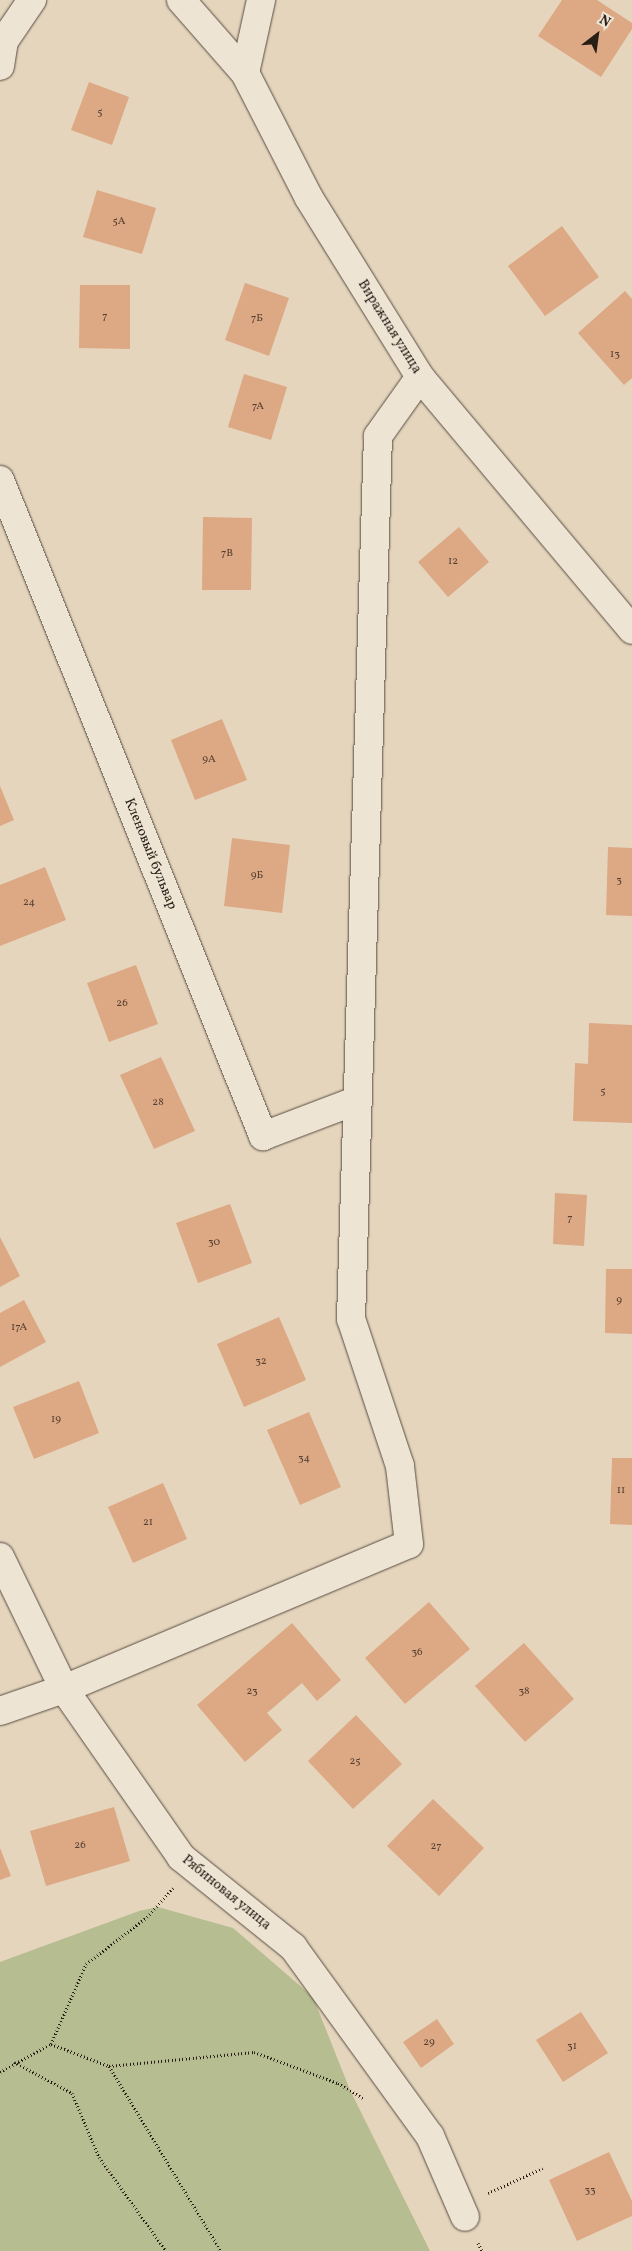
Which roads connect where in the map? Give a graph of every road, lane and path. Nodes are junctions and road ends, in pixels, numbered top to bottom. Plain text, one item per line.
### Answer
1 (32, 0) edge
2 (181, 0) edge
3 (261, 0) edge
4 (0, 66) edge
5 (245, 73) junction
6 (420, 377) junction
7 (0, 480) edge
8 (632, 630) edge
9 (355, 1101) junction
10 (0, 1557) edge
11 (64, 1689) junction
12 (0, 1711) edge
13 (158, 1907) dead end
14 (51, 2044) junction
15 (14, 2062) junction
16 (109, 2066) junction
17 (0, 2072) edge
18 (371, 2102) dead end
19 (543, 2168) dead end
20 (463, 2211) joint
21 (166, 2251) edge
22 (221, 2251) edge

1 - 4 street
2 - 5 street, Виражная улица
3 - 5 street
5 - 6 street, Виражная улица
6 - 8 street, Виражная улица
6 - 9 street
7 - 9 street, Кленовый бульвар
9 - 11 street
10 - 11 street, Рябиновая улица
11 - 12 street
11 - 20 street, Рябиновая улица
13 - 14 path
14 - 15 path
14 - 16 path
15 - 17 path
15 - 21 path
16 - 18 path
16 - 22 path
19 - 20 path

